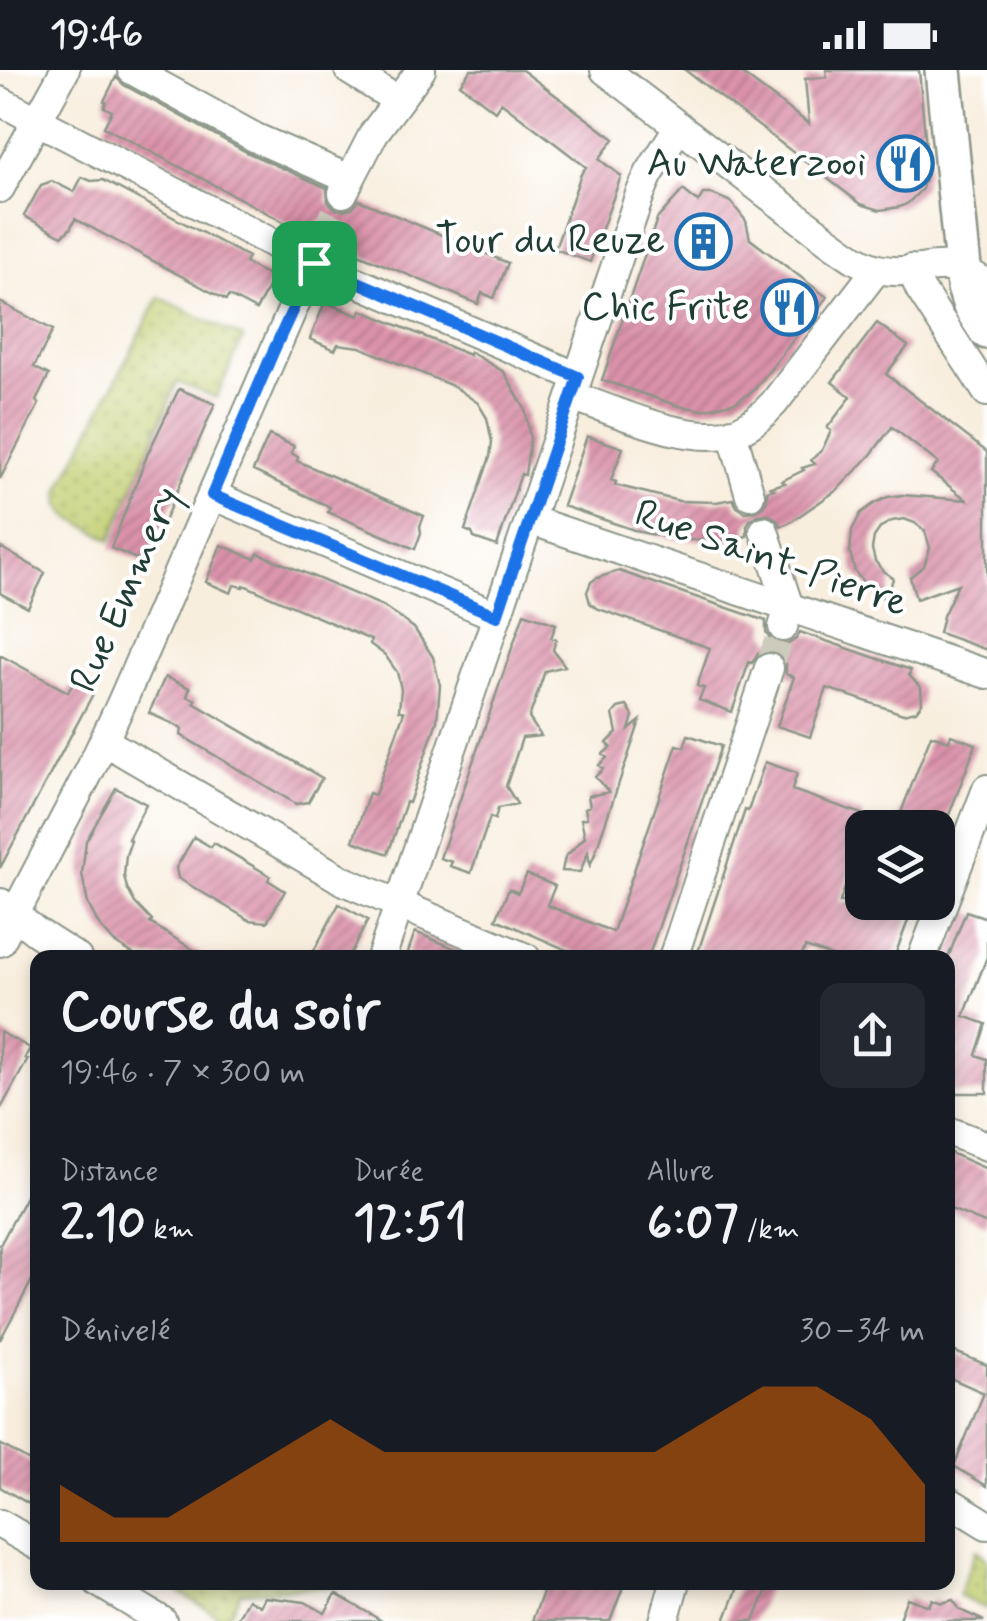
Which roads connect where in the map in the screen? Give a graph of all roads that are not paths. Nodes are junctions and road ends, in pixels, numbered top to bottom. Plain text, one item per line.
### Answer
1 (65, 70) edge
2 (132, 70) edge
3 (349, 70) edge
4 (420, 70) edge
5 (944, 70) edge
6 (962, 70) edge
7 (614, 72) edge
8 (0, 100) edge
9 (397, 100) junction
10 (36, 120) junction
11 (679, 126) junction
12 (0, 188) edge
13 (957, 214) junction
14 (318, 251) junction
15 (877, 268) junction
16 (911, 269) junction
17 (979, 293) edge
18 (575, 386) junction
19 (987, 392) edge
20 (732, 432) junction
21 (212, 495) junction
22 (750, 495) dead end
23 (530, 520) junction
24 (764, 531) dead end
25 (497, 616) junction
26 (786, 617) junction
27 (769, 668) tunnel mouth
28 (987, 674) edge
29 (104, 741) junction
30 (987, 789) edge
31 (398, 905) junction
32 (7, 908) edge
33 (0, 942) edge
34 (64, 950) edge
35 (384, 950) edge
36 (507, 950) edge
37 (677, 950) edge
38 (925, 950) edge
39 (955, 1505) edge
40 (0, 1524) edge
41 (987, 1525) edge
42 (30, 1541) edge
43 (111, 1590) edge
44 (162, 1621) edge

1 - 10 street
2 - 9 street
3 - 9 street
4 - 9 street
5 - 13 street
6 - 17 street
7 - 11 street
8 - 10 street
10 - 12 street
10 - 14 street
11 - 15 street
11 - 18 street
13 - 16 street
13 - 17 street
14 - 18 street
14 - 21 street, Rue Emmery
15 - 16 street
15 - 20 street
16 - 17 street
16 - 17 street
16 - 19 street
18 - 20 street
18 - 23 street
20 - 22 street
21 - 25 street
21 - 29 street, Rue Emmery
23 - 25 street
23 - 26 street, Rue Saint-Pierre
24 - 26 street
25 - 31 street
26 - 28 street, Rue Saint-Pierre
27 - 37 street
29 - 31 street
29 - 32 street, Rue Emmery
30 - 38 street
31 - 35 street
31 - 36 street
32 - 33 street, Rue Emmery
32 - 34 street
39 - 41 street
40 - 42 street
43 - 44 street

